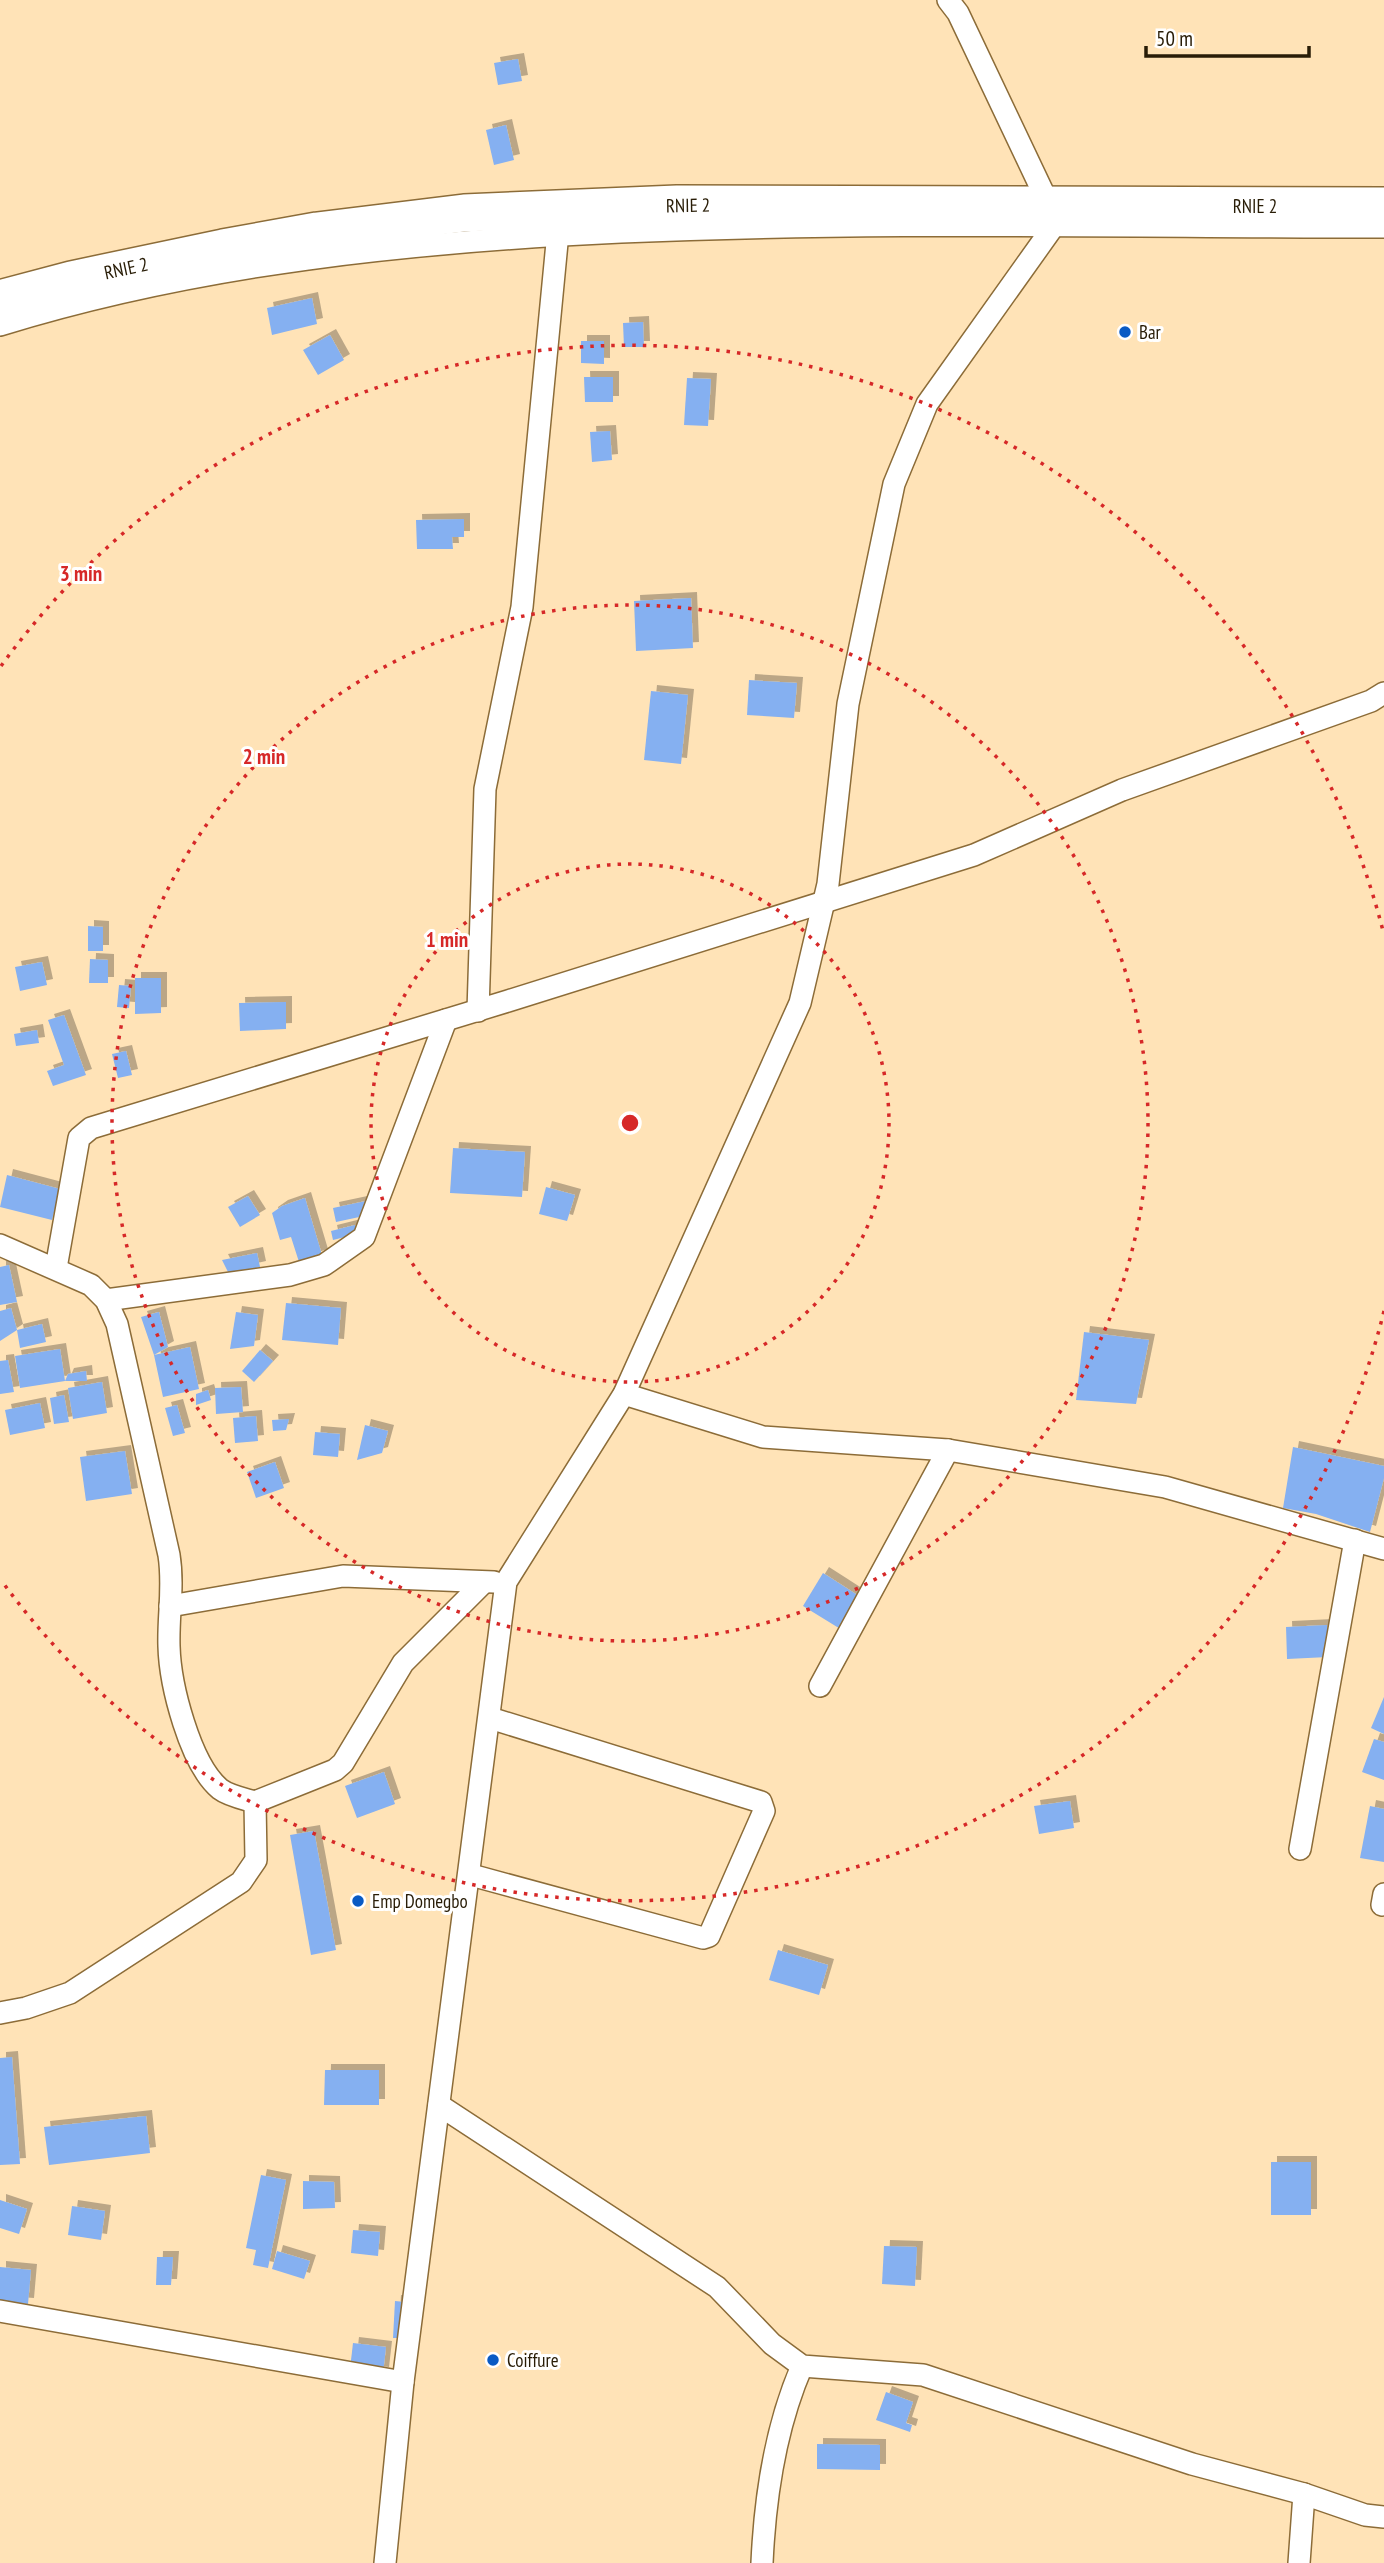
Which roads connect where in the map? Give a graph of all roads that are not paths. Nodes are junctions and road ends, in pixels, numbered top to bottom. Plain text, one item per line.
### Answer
1 (958, 4) edge
2 (1384, 206) edge
3 (1051, 217) junction
4 (559, 222) junction
5 (1384, 227) edge
6 (0, 299) edge
7 (0, 325) edge
8 (1384, 694) edge
9 (824, 901) junction
10 (478, 1011) junction
11 (446, 1020) junction
12 (0, 1245) edge
13 (56, 1268) junction
14 (106, 1300) junction
15 (624, 1394) junction
16 (948, 1450) junction
17 (1355, 1540) junction
18 (1384, 1549) edge
19 (506, 1582) junction
20 (483, 1583) junction
21 (170, 1606) junction
22 (820, 1686) dead end
23 (490, 1718) junction
24 (255, 1802) junction
25 (1300, 1849) dead end
26 (471, 1875) junction
27 (0, 2012) edge
28 (439, 2105) junction
29 (0, 2311) edge
30 (802, 2366) junction
31 (403, 2382) junction
32 (1304, 2494) junction
33 (1384, 2518) edge
34 (385, 2563) edge
35 (762, 2563) edge
36 (1299, 2563) edge

1 - 3 street
2 - 3 highway, RNIE 2 / RNIE 2
3 - 4 highway, RNIE 2 / RNIE 2
3 - 5 street
3 - 9 street
4 - 6 highway, RNIE 2 / RNIE 2
4 - 7 street
4 - 10 street
8 - 9 street
9 - 10 street
9 - 15 street
10 - 11 street
11 - 13 street
11 - 14 street
12 - 13 street
13 - 14 street
14 - 21 street
15 - 16 street
15 - 19 street
16 - 17 street
16 - 22 street
17 - 18 street
17 - 25 street
19 - 20 street
19 - 23 street
20 - 21 street
20 - 24 street
21 - 24 street
23 - 26 street
23 - 26 street
24 - 27 street
26 - 28 street
28 - 30 street
28 - 31 street
29 - 31 street
30 - 32 street
30 - 35 street
31 - 34 street
32 - 33 street
32 - 36 street

